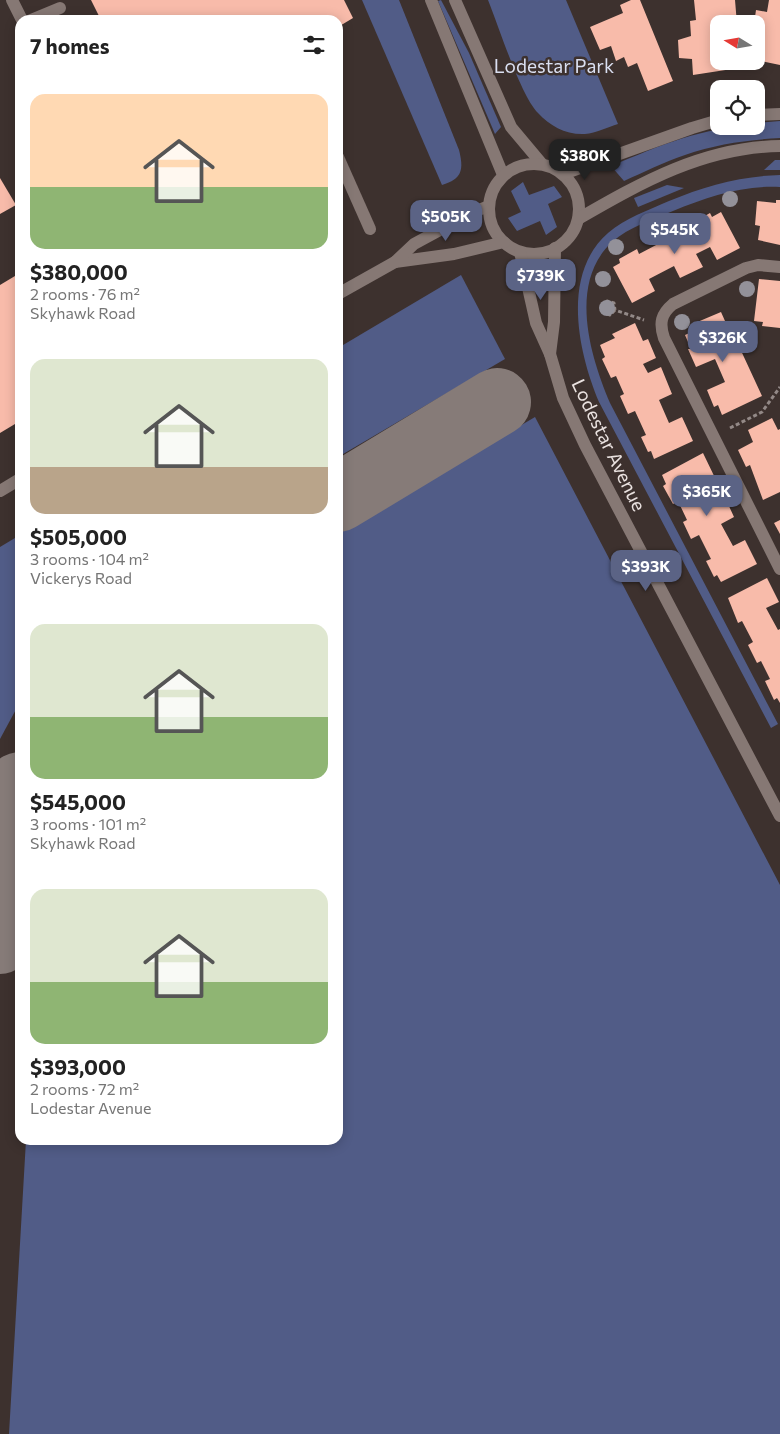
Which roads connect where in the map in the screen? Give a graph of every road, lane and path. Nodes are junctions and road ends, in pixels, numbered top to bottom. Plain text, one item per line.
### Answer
1 (12, 0) edge
2 (431, 0) edge
3 (455, 0) edge
4 (60, 8) dead end
5 (20, 15) edge
6 (43, 15) edge
7 (780, 114) edge
8 (765, 115) edge
9 (710, 123) edge
10 (780, 146) edge
11 (542, 164) junction
12 (343, 168) edge
13 (563, 174) junction
14 (503, 175) junction
15 (489, 206) junction
16 (578, 219) junction
17 (370, 229) dead end
18 (504, 242) junction
19 (555, 248) junction
20 (520, 252) junction
21 (395, 262) junction
22 (780, 267) edge
23 (343, 291) edge
24 (615, 310) junction
25 (662, 326) junction
26 (550, 354) junction
27 (780, 388) edge
28 (714, 436) junction
29 (15, 482) edge
30 (0, 491) edge
31 (780, 569) edge
32 (780, 816) edge

1 - 5 street
2 - 14 street
3 - 11 street
4 - 6 street
7 - 8 street
9 - 13 street
10 - 16 street
11 - 13 street
11 - 14 street
12 - 17 street
13 - 16 street
14 - 15 street
15 - 18 street
15 - 21 street
16 - 19 street
18 - 20 street
18 - 21 street
19 - 20 street
19 - 26 street, Lodestar Avenue
20 - 26 street, Lodestar Avenue
21 - 23 street
22 - 25 street
24 - 24 path
24 - 25 path
25 - 28 street
26 - 32 street, Lodestar Avenue
27 - 28 path
28 - 31 street
29 - 30 street

